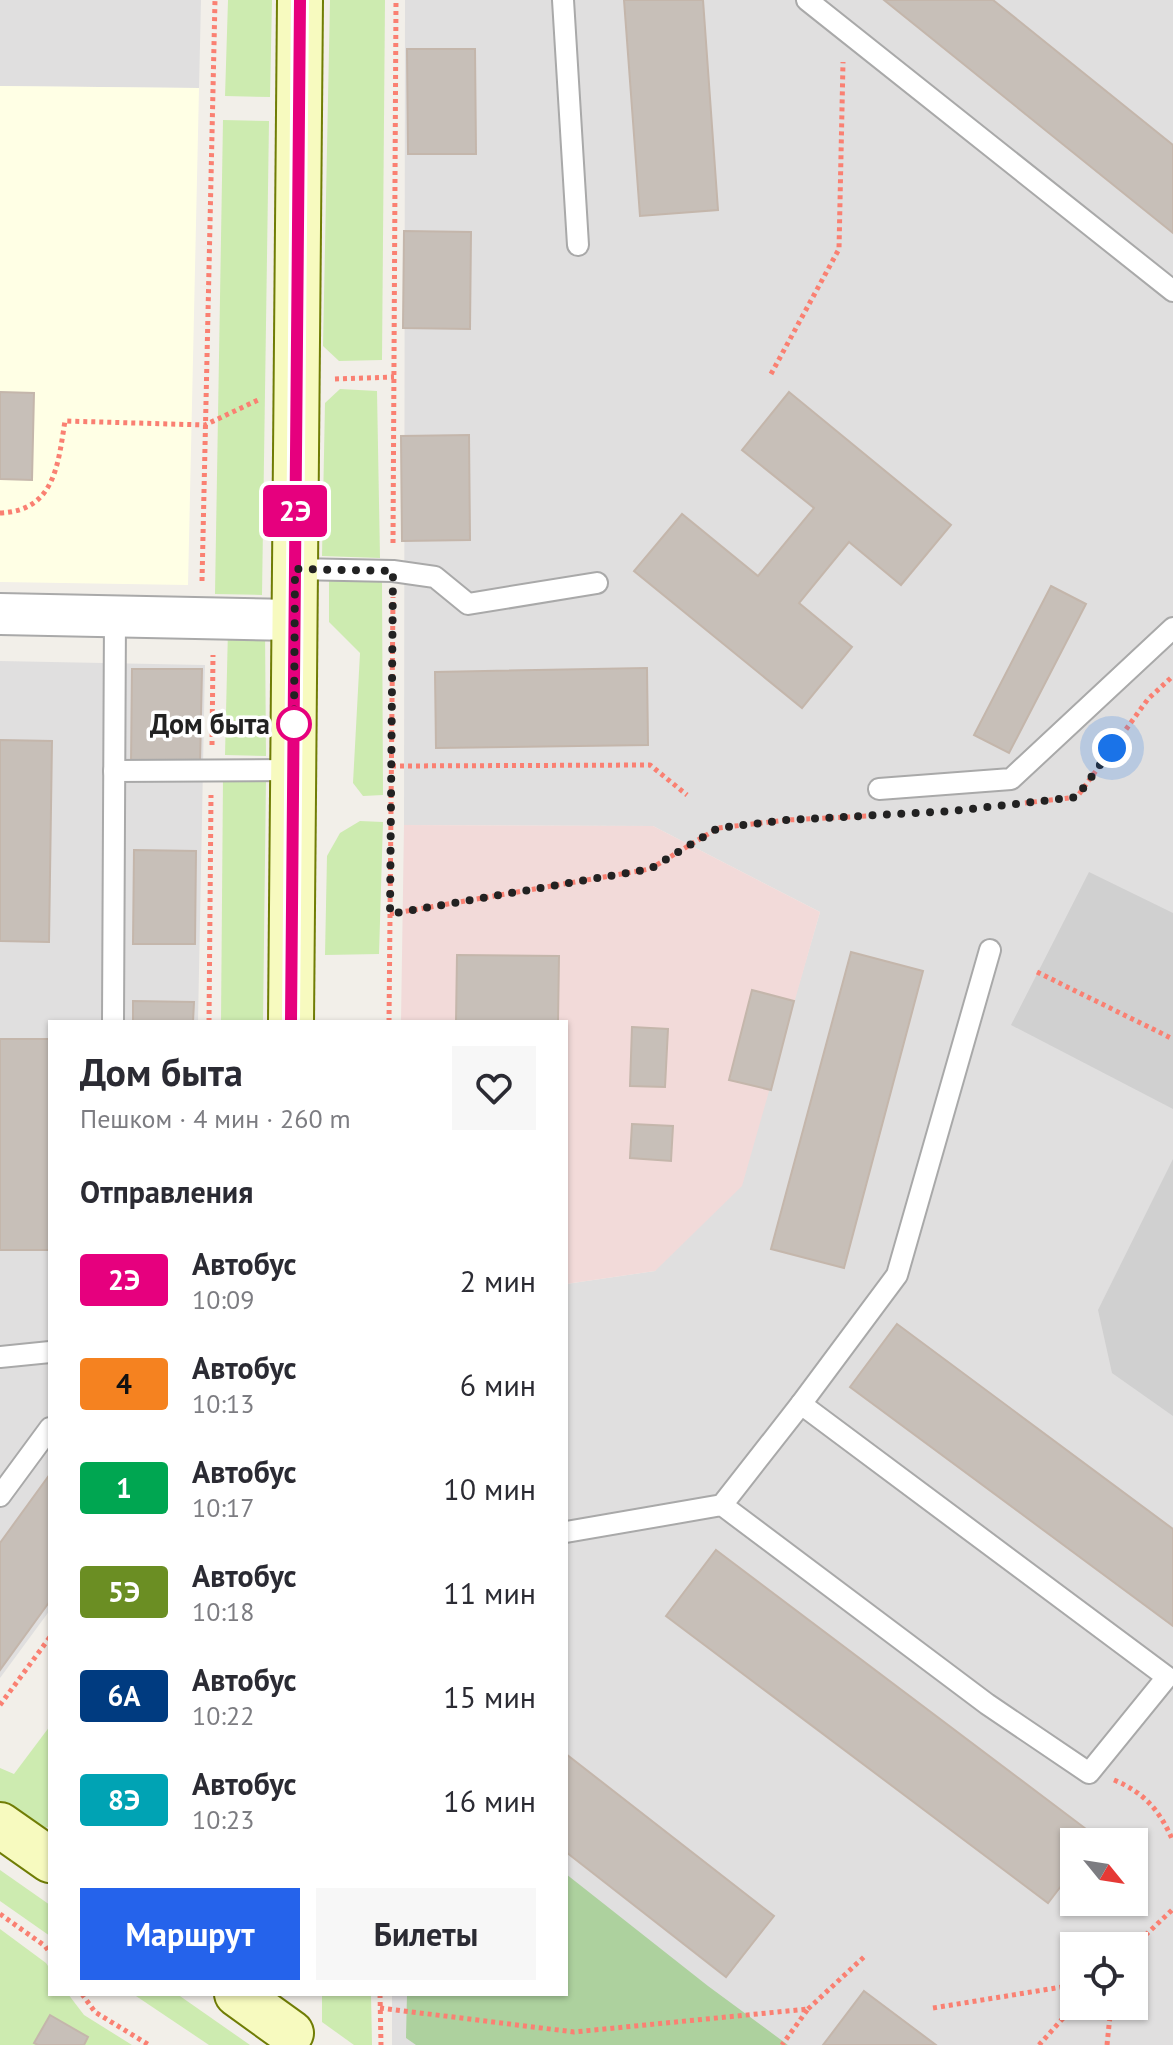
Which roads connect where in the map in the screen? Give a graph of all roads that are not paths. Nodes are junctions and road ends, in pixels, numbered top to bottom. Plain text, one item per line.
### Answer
1 (300, 0) edge
2 (563, 0) edge
3 (807, 0) edge
4 (578, 245) dead end
5 (1173, 291) edge
6 (295, 569) junction
7 (597, 583) dead end
8 (0, 614) edge
9 (115, 616) junction
10 (294, 620) junction
11 (1173, 628) edge
12 (295, 770) junction
13 (114, 771) junction
14 (879, 789) dead end
15 (990, 950) dead end
16 (113, 1020) edge
17 (291, 1020) edge
18 (48, 1352) edge
19 (0, 1357) edge
20 (801, 1404) junction
21 (48, 1431) edge
22 (0, 1496) edge
23 (722, 1505) junction
24 (568, 1532) edge
25 (0, 1825) edge
26 (48, 1859) edge
27 (241, 1996) edge
28 (296, 2024) edge

1 - 6 street
2 - 4 lane
3 - 5 lane
6 - 7 lane
6 - 10 street
8 - 9 street
9 - 10 street
9 - 13 lane
10 - 12 street
11 - 14 lane
12 - 13 lane
12 - 17 street
13 - 16 lane
15 - 20 lane
18 - 19 lane
20 - 23 lane
20 - 23 lane
21 - 22 lane
23 - 24 lane
25 - 26 street
27 - 28 street

